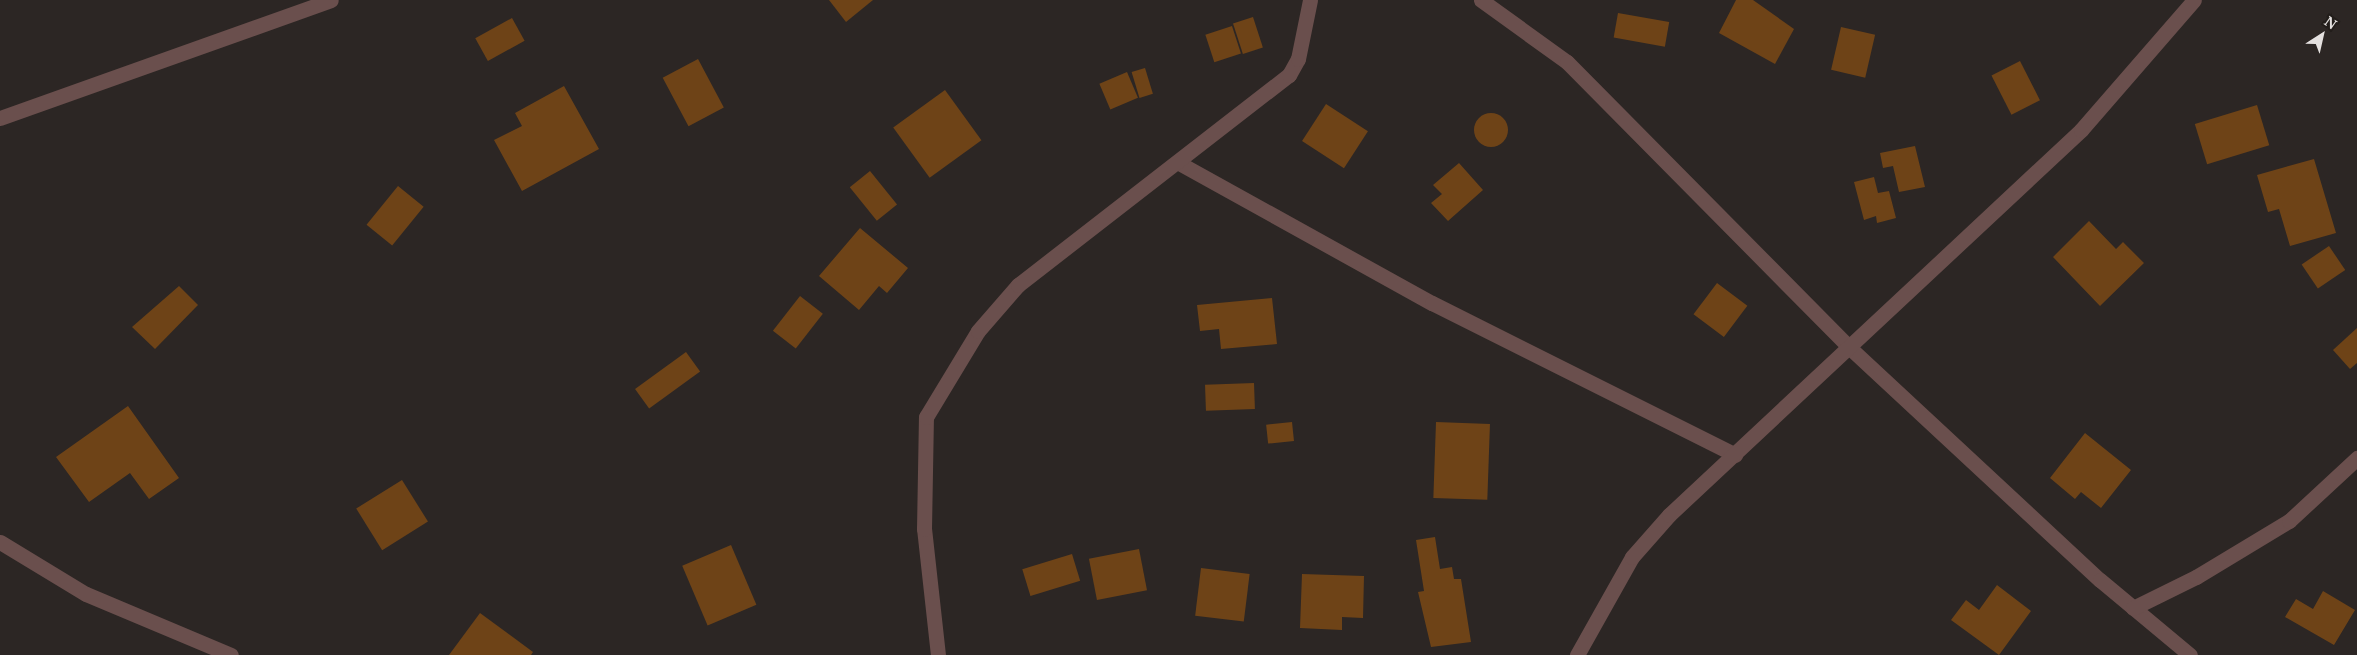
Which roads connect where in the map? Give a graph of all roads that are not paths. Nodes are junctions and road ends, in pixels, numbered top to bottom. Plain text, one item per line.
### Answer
1 (331, 0) edge
2 (1310, 0) edge
3 (1481, 0) edge
4 (2194, 0) edge
5 (0, 118) edge
6 (1179, 163) junction
7 (1850, 348) junction
8 (1734, 455) junction
9 (2357, 458) edge
10 (0, 542) edge
11 (2133, 608) junction
12 (231, 655) edge
13 (938, 655) edge
14 (1576, 655) edge
15 (2190, 655) edge

1 - 5 street
2 - 6 street
3 - 7 street
4 - 7 street
6 - 8 street
6 - 13 street
7 - 8 street
7 - 11 street
8 - 14 street
9 - 11 street
10 - 12 street
11 - 15 street

